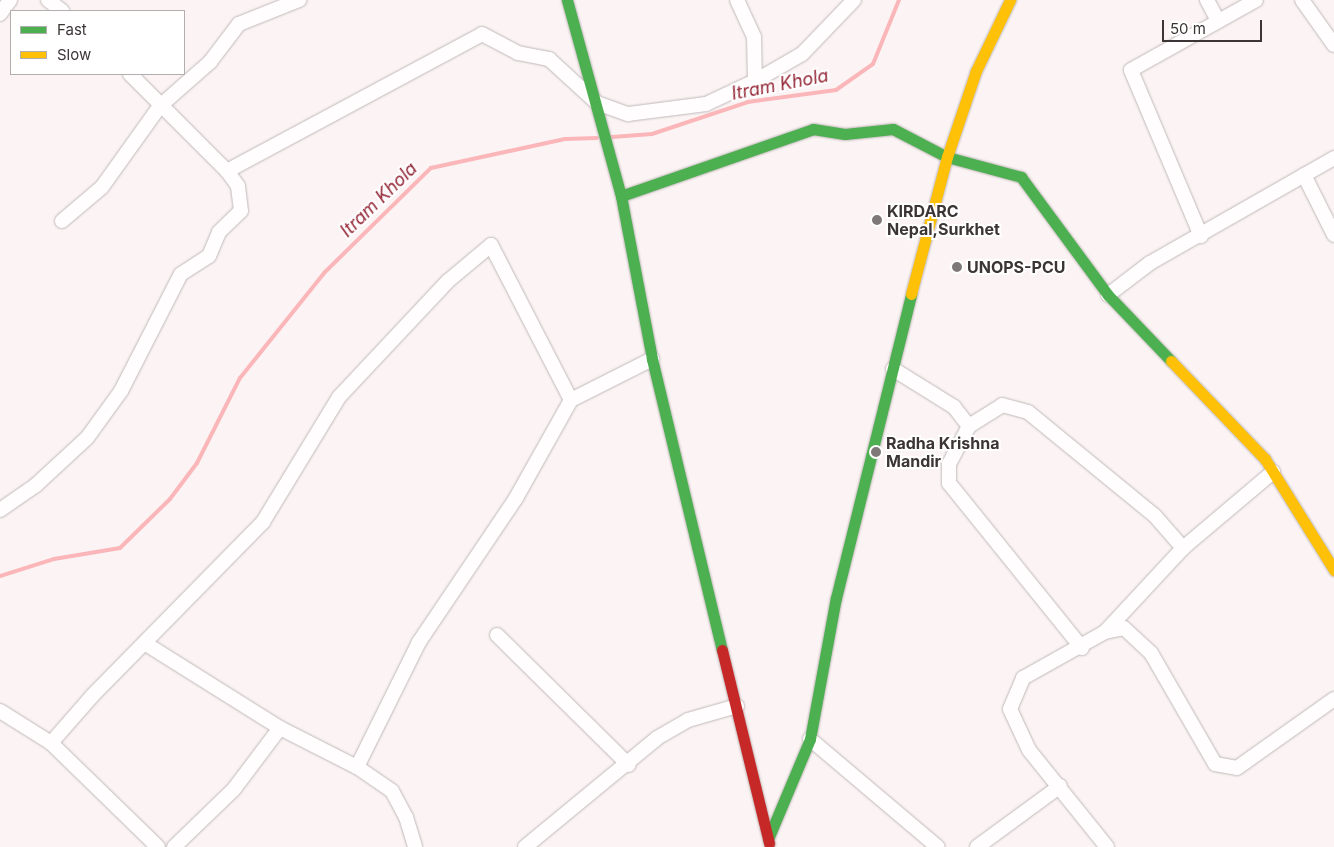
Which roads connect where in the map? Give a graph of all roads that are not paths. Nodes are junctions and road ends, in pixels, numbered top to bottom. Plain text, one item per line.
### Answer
1 (10, 0) edge
2 (48, 0) edge
3 (299, 0) edge
4 (567, 0) edge
5 (738, 0) edge
6 (854, 0) edge
7 (1010, 0) edge
8 (1207, 0) edge
9 (1256, 0) edge
10 (1302, 0) edge
11 (61, 10) edge
12 (0, 14) edge
13 (1218, 21) junction
14 (1334, 45) edge
15 (131, 75) edge
16 (755, 81) junction
17 (160, 106) junction
18 (598, 109) junction
19 (946, 157) junction
20 (1334, 158) edge
21 (227, 171) junction
22 (1304, 175) junction
23 (621, 196) junction
24 (62, 221) dead end
25 (1334, 235) edge
26 (1201, 236) junction
27 (1108, 295) junction
28 (652, 359) junction
29 (893, 369) junction
30 (571, 400) junction
31 (969, 426) junction
32 (1274, 472) junction
33 (0, 510) edge
34 (1183, 548) junction
35 (1334, 570) edge
36 (1104, 632) junction
37 (497, 635) dead end
38 (146, 644) junction
39 (1082, 648) junction
40 (1334, 698) edge
41 (737, 706) junction
42 (0, 711) edge
43 (280, 728) junction
44 (810, 739) junction
45 (51, 744) junction
46 (629, 764) junction
47 (357, 767) junction
48 (1060, 786) junction
49 (769, 843) edge
50 (158, 847) edge
51 (174, 847) edge
52 (415, 847) edge
53 (525, 847) edge
54 (938, 847) edge
55 (977, 847) edge
56 (1107, 847) edge

1 - 12 street
2 - 11 street
3 - 17 street
4 - 18 street
5 - 16 street
6 - 16 street
7 - 19 street
8 - 13 street
9 - 13 street
10 - 14 street
13 - 26 street
15 - 17 street
16 - 18 street
17 - 21 street
17 - 24 street
18 - 21 street
18 - 23 street
19 - 23 street
19 - 27 street
19 - 29 street
20 - 22 street
21 - 33 street
22 - 25 street
22 - 26 street
23 - 28 street
26 - 27 street
27 - 32 street
28 - 30 street
28 - 41 street
29 - 31 street
29 - 44 street
30 - 38 street
30 - 47 street
31 - 34 street
31 - 39 street
32 - 34 street
32 - 35 street
34 - 36 street
36 - 39 street
36 - 40 street
37 - 46 street
38 - 43 street
38 - 45 street
39 - 48 street
41 - 46 street
41 - 49 street
42 - 45 street
43 - 47 street
43 - 51 street
44 - 49 street
44 - 54 street
45 - 50 street
46 - 53 street
47 - 52 street
48 - 55 street
48 - 56 street

